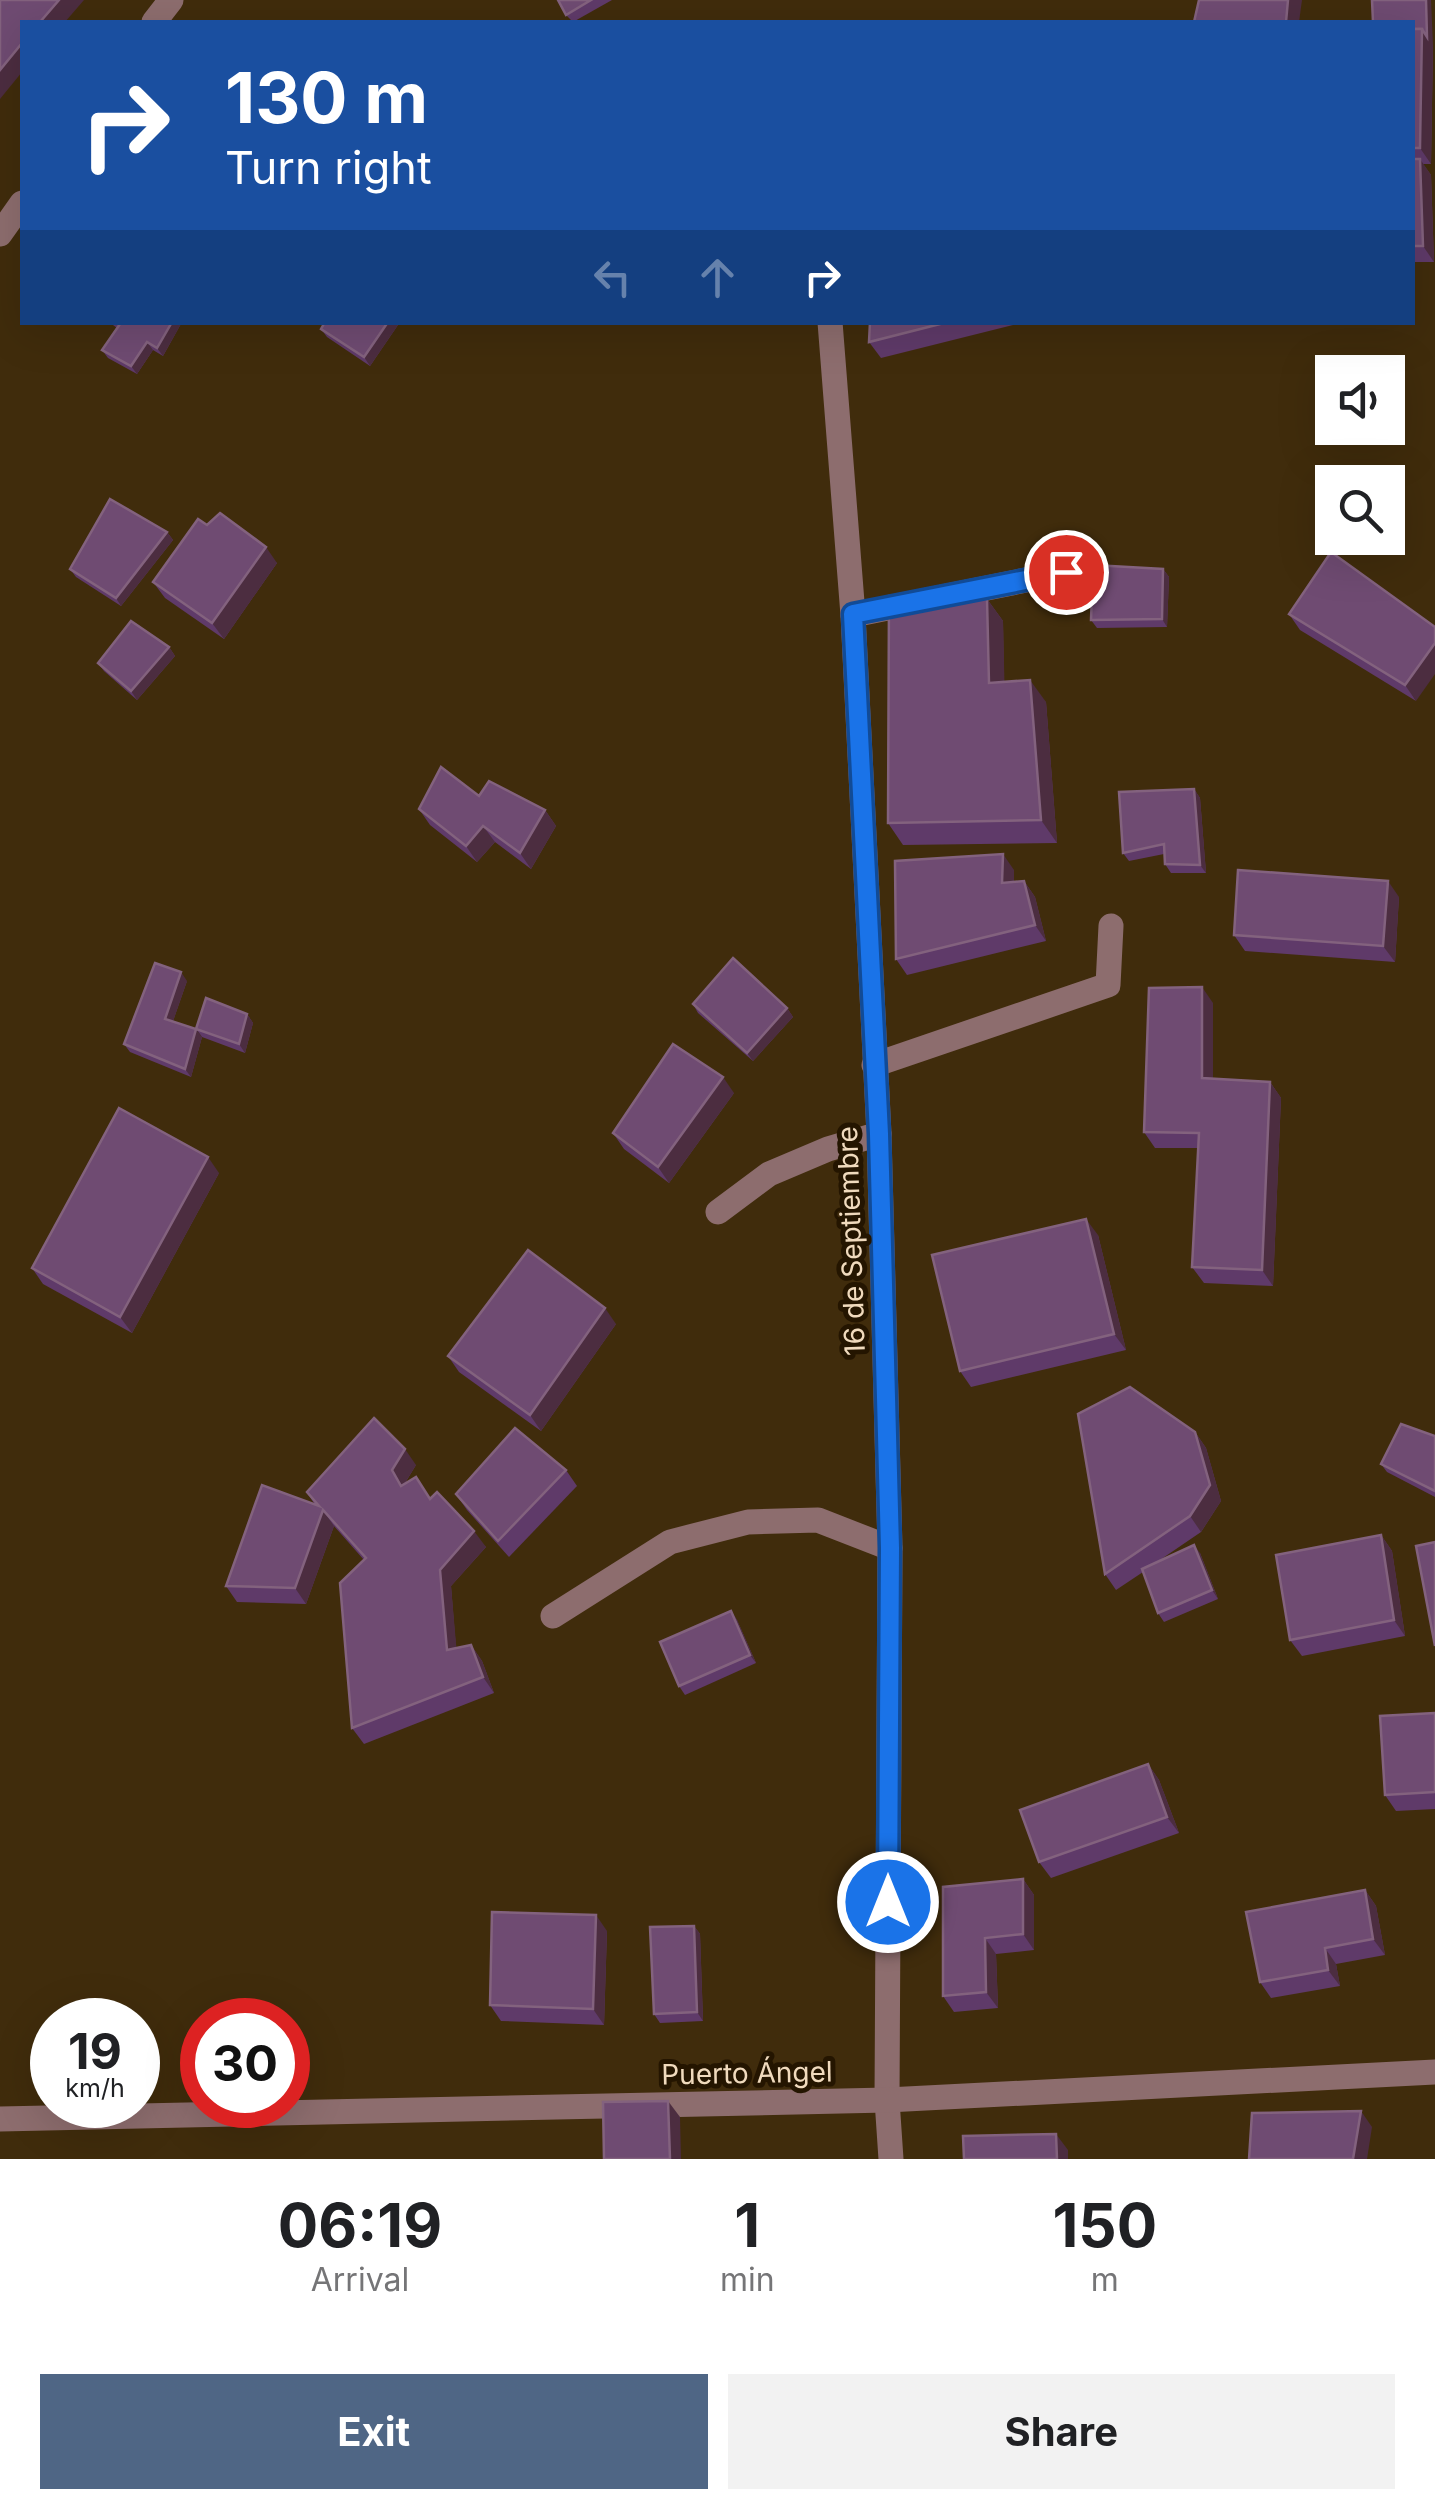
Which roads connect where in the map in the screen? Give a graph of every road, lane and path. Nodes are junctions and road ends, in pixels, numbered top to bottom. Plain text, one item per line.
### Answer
1 (20, 206) edge
2 (0, 234) edge
3 (830, 325) edge
4 (1066, 572) dead end
5 (853, 614) junction
6 (1112, 926) dead end
7 (874, 1065) junction
8 (879, 1134) junction
9 (718, 1212) dead end
10 (890, 1548) junction
11 (553, 1616) dead end
12 (1435, 2072) edge
13 (886, 2100) junction
14 (0, 2118) edge
15 (891, 2159) edge

1 - 2 street
3 - 5 street, 16 de Septiembre
4 - 5 street
5 - 7 street, 16 de Septiembre
6 - 7 street
7 - 8 street, 16 de Septiembre
8 - 9 street
8 - 10 street, 16 de Septiembre
10 - 11 street
10 - 13 street, 16 de Septiembre
12 - 13 street, Puerto Ángel
13 - 14 street, Puerto Ángel
13 - 15 street, 16 de Septiembre

